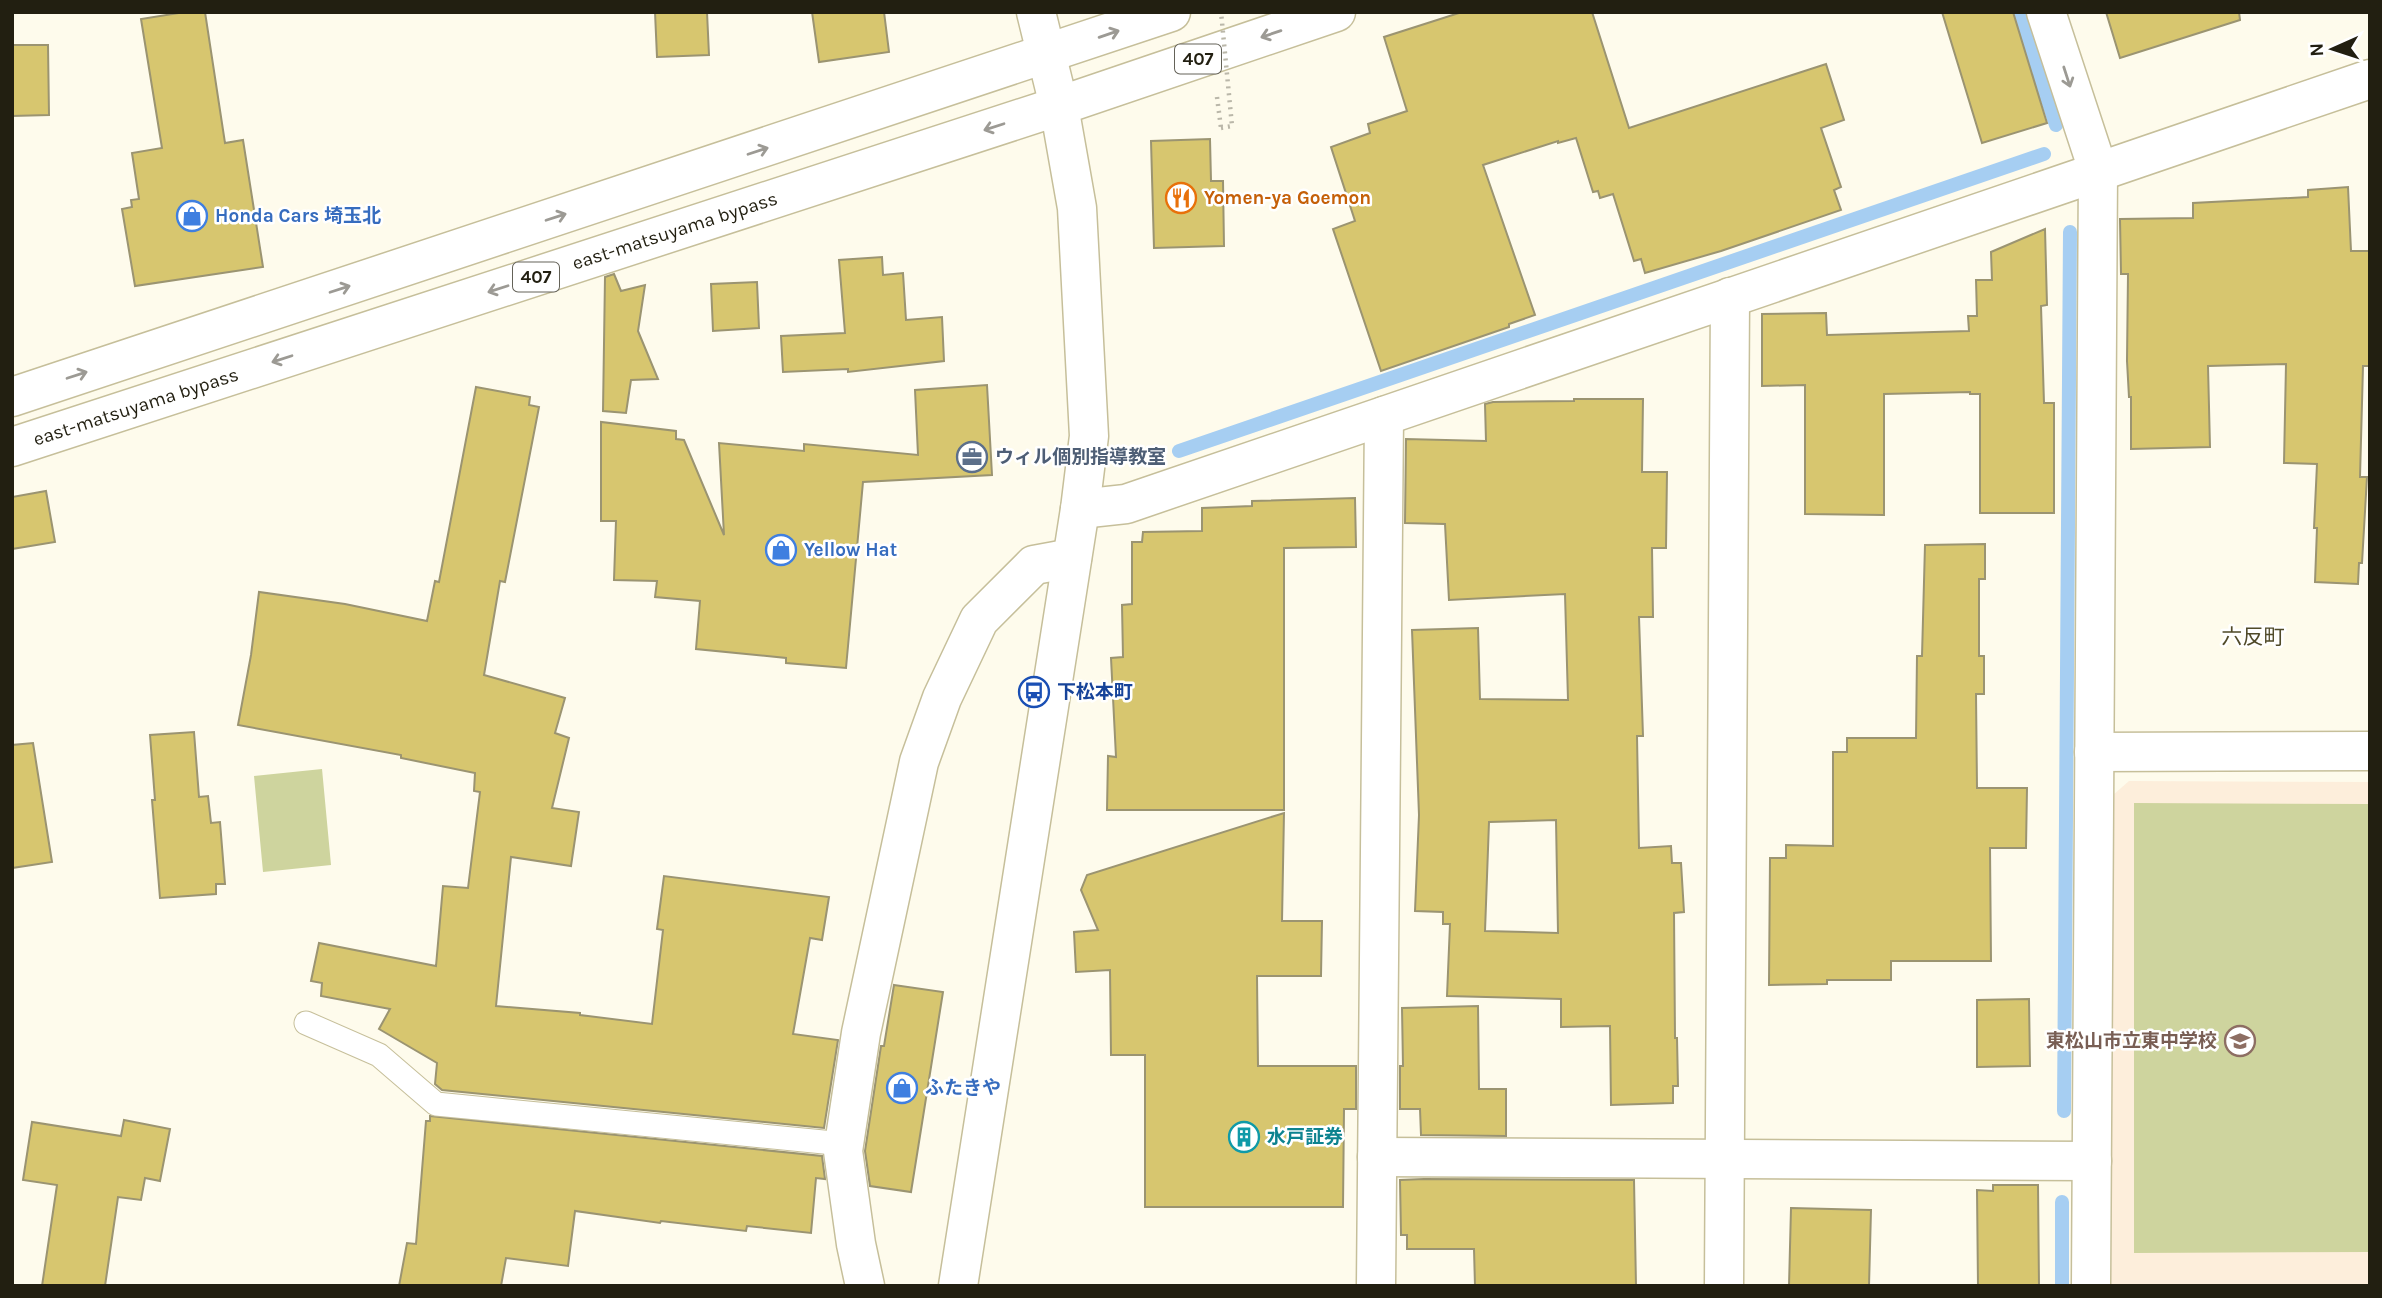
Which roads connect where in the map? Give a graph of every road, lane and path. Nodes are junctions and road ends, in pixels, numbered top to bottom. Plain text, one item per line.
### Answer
1 (1036, 12) edge
2 (1171, 12) edge
3 (1221, 12) edge
4 (1336, 12) edge
5 (2046, 12) edge
6 (1047, 55) junction
7 (2370, 79) edge
8 (1217, 93) dead end
9 (1059, 106) junction
10 (2098, 170) junction
11 (1730, 297) junction
12 (12, 397) edge
13 (1384, 416) junction
14 (12, 447) edge
15 (1080, 509) junction
16 (1072, 558) junction
17 (2370, 751) edge
18 (2094, 752) junction
19 (306, 1023) dead end
20 (844, 1144) junction
21 (1377, 1157) junction
22 (1725, 1158) junction
23 (2092, 1161) junction
24 (865, 1286) edge
25 (958, 1286) edge
26 (1376, 1286) edge
27 (1724, 1286) edge
28 (2091, 1286) edge

1 - 6 main road
6 -> 2 main road
3 - 8 path, bridge
4 -> 9 main road, east-matsuyama bypass / 407
5 -> 10 main road
6 - 9 main road
12 -> 6 main road
7 - 10 main road
9 -> 14 main road, east-matsuyama bypass / 407
9 - 15 main road
10 - 11 main road
10 - 18 main road
11 - 13 main road
11 - 22 main road
13 - 15 main road
13 - 21 main road
15 - 16 main road
16 - 20 main road
16 - 25 main road
17 - 18 main road
18 - 23 main road
19 - 20 lane
20 - 24 main road
21 - 22 main road
21 - 26 main road
22 - 23 main road
22 - 27 main road
23 - 28 main road

